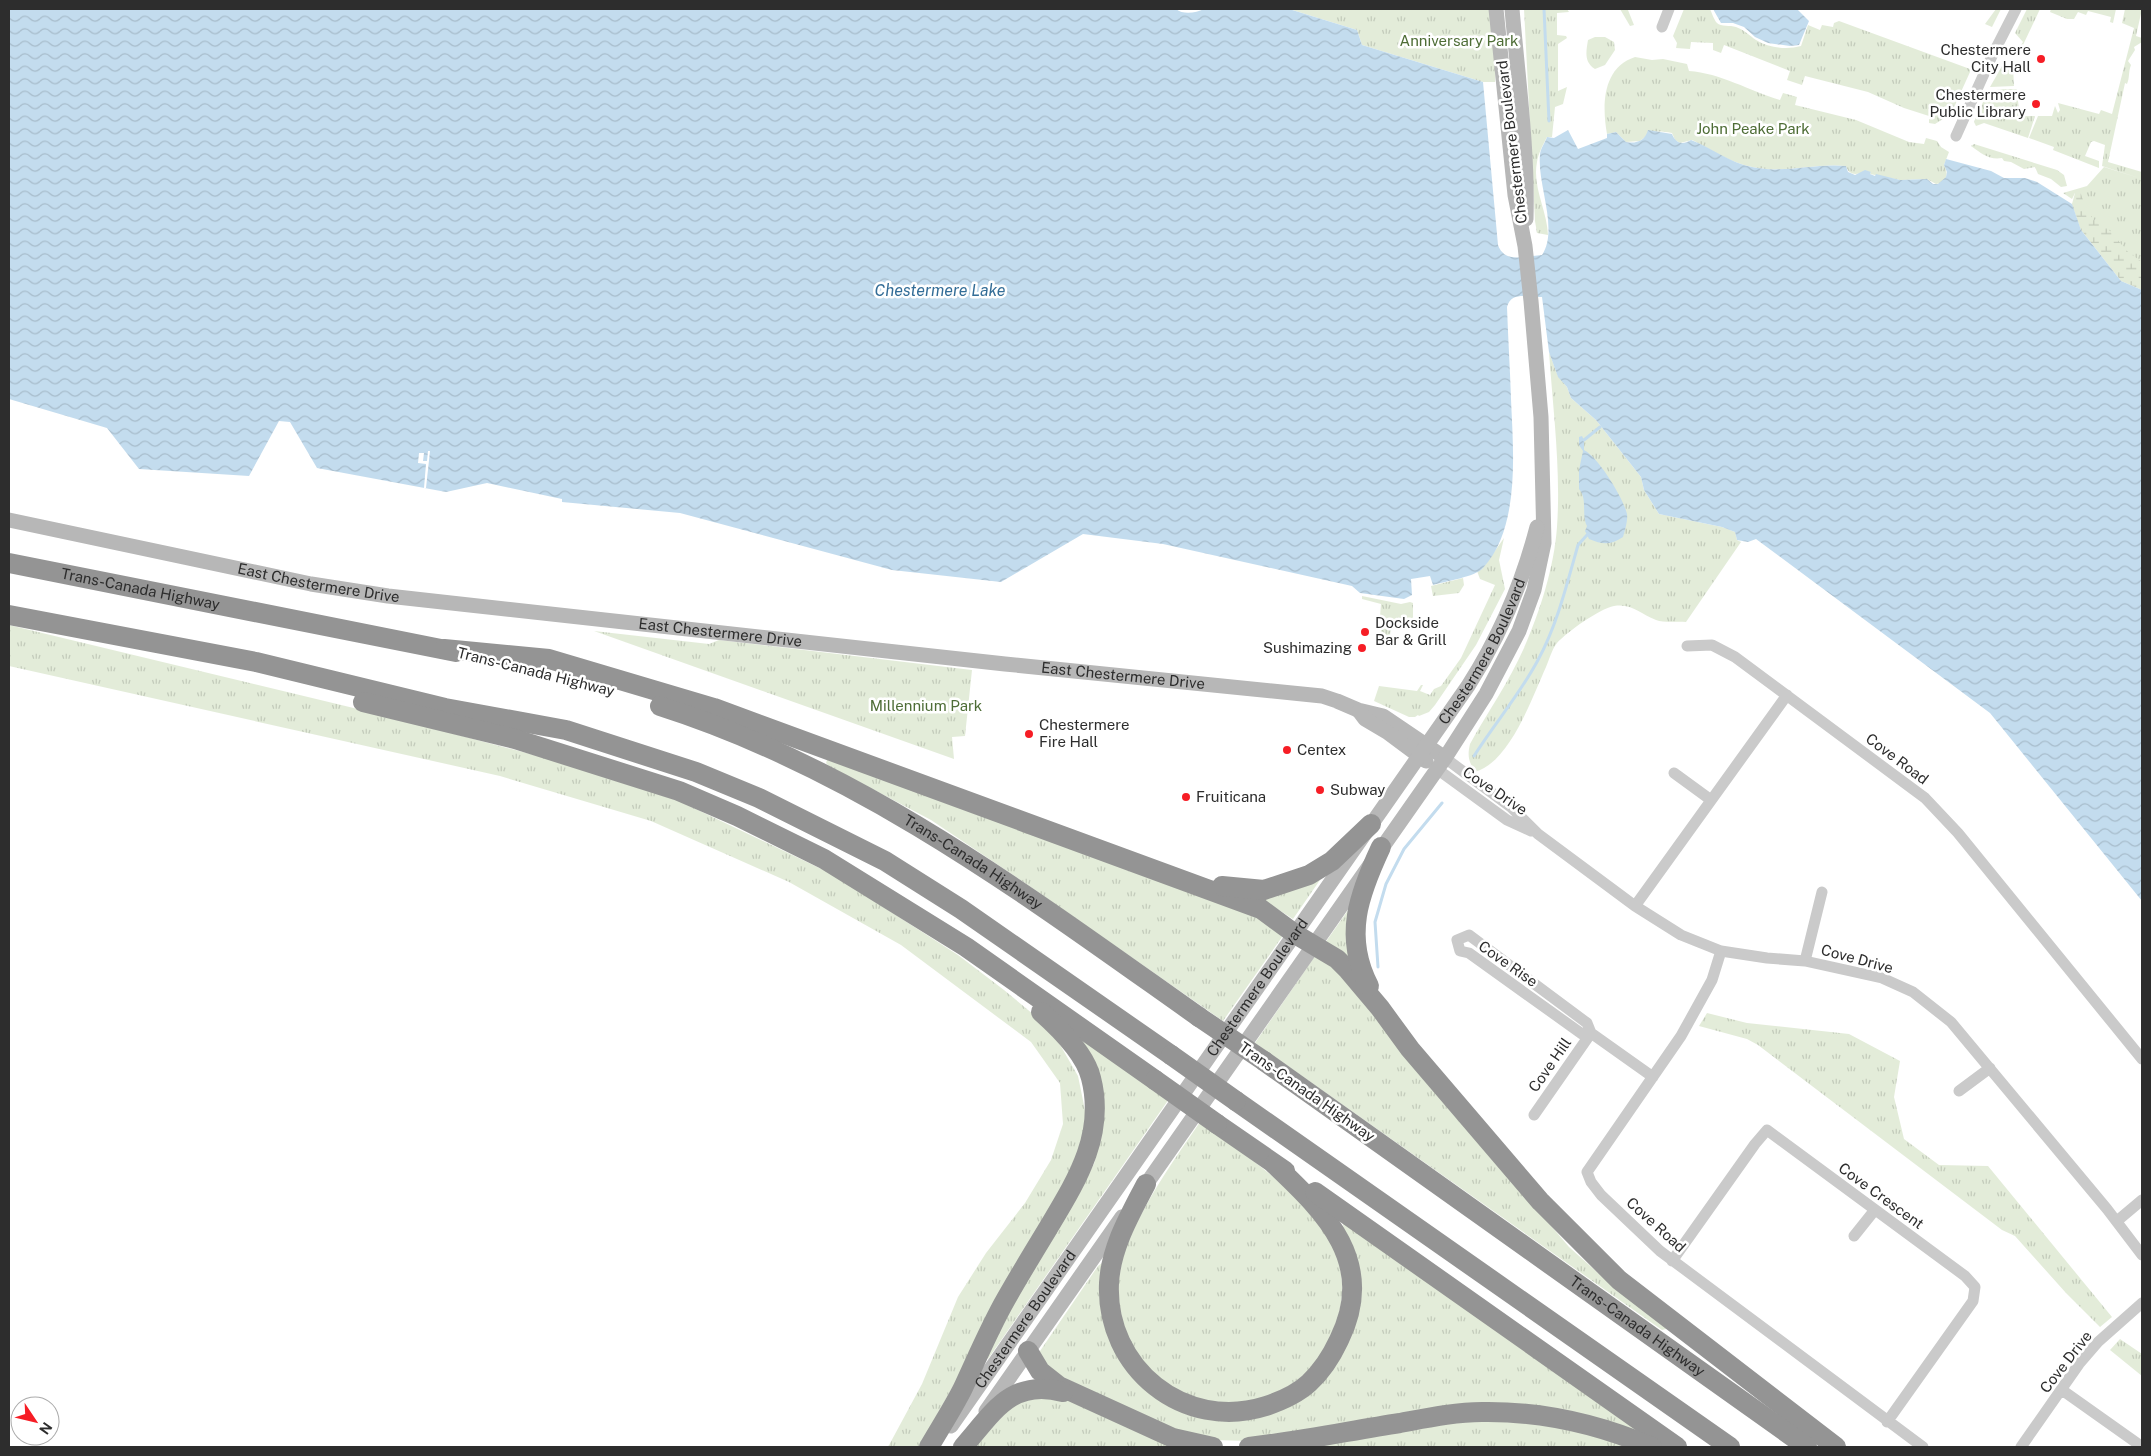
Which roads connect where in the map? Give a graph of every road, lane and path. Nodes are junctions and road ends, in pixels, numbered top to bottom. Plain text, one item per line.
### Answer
1 (1496, 9) edge
2 (1512, 9) edge
3 (1669, 9) edge
4 (2016, 9) edge
5 (1662, 26) dead end
6 (1956, 136) dead end
7 (1525, 246) junction
8 (1542, 509) junction
9 (9, 520) edge
10 (9, 563) edge
11 (9, 615) edge
12 (1687, 646) dead end
13 (444, 649) junction
14 (1787, 695) junction
15 (1423, 751) junction
16 (1441, 764) junction
17 (1674, 773) dead end
18 (1712, 800) junction
19 (1371, 824) junction
20 (1381, 847) junction
21 (1190, 882) junction
22 (1822, 892) dead end
23 (1635, 906) junction
24 (1295, 934) junction
25 (1313, 944) junction
26 (966, 947) junction
27 (1721, 951) junction
28 (1805, 961) junction
29 (1380, 1008) junction
30 (1591, 1033) junction
31 (2142, 1058) edge
32 (1990, 1068) junction
33 (1653, 1077) junction
34 (1958, 1091) dead end
35 (1534, 1115) dead end
36 (1152, 1139) junction
37 (1274, 1164) junction
38 (1146, 1184) junction
39 (2142, 1200) edge
40 (1874, 1211) junction
41 (2117, 1221) junction
42 (1854, 1236) dead end
43 (2142, 1255) edge
44 (1672, 1261) junction
45 (2142, 1303) edge
46 (1028, 1351) junction
47 (2062, 1390) junction
48 (1080, 1396) junction
49 (1887, 1422) junction
50 (2142, 1446) edge
51 (929, 1447) edge
52 (936, 1447) edge
53 (962, 1447) edge
54 (1213, 1447) edge
55 (1249, 1447) edge
56 (1652, 1447) edge
57 (1677, 1447) edge
58 (1730, 1447) edge
59 (1807, 1447) edge
60 (1836, 1447) edge
61 (1924, 1447) edge
62 (2021, 1447) edge

1 - 7 main road, Chestermere Boulevard
2 - 7 main road, Chestermere Boulevard
3 - 5 street
4 - 6 street
7 - 8 main road, Chestermere Boulevard
8 - 15 main road, Chestermere Boulevard
8 - 16 main road, Chestermere Boulevard
9 - 15 main road, East Chestermere Drive
10 - 13 highway, Trans-Canada Highway
11 - 26 highway
11 - 58 highway, bridge
12 - 14 street, Cove Road
13 - 21 highway
13 - 59 highway, Trans-Canada Highway, bridge
14 - 18 street
14 - 31 street, Cove Road
15 - 16 main road, East Chestermere Drive
15 - 19 main road, Chestermere Boulevard
16 - 20 main road, Chestermere Boulevard
16 - 23 street, Cove Drive
17 - 18 street
18 - 23 street
19 - 21 highway
19 - 24 main road, Chestermere Boulevard
20 - 25 main road, Chestermere Boulevard
20 - 29 highway
21 - 24 highway
22 - 28 street
23 - 27 street, Cove Drive
24 - 25 highway
24 - 36 main road, Chestermere Boulevard
25 - 29 highway
25 - 38 main road, Chestermere Boulevard
26 - 37 highway, bridge
26 - 51 highway
27 - 28 street, Cove Drive
27 - 33 street, Cove Road
28 - 32 street, Cove Drive
29 - 60 highway
30 - 30 street, Cove Rise
30 - 33 street, Cove Rise
30 - 35 street, Cove Hill
32 - 34 street
32 - 41 street, Cove Drive
33 - 44 street, Cove Road
36 - 46 main road
36 - 52 main road, Chestermere Boulevard
37 - 38 highway
37 - 57 highway
38 - 46 main road, Chestermere Boulevard
39 - 41 street
40 - 42 street
40 - 44 street, Cove Crescent
40 - 49 street, Cove Crescent
41 - 43 street, Cove Drive
44 - 49 street, Cove Road
45 - 47 street, Cove Drive
46 - 48 highway
46 - 53 main road, Chestermere Boulevard
47 - 50 street
47 - 62 street, Cove Drive
48 - 53 highway
48 - 54 highway
49 - 61 street, Cove Road
55 - 56 highway

